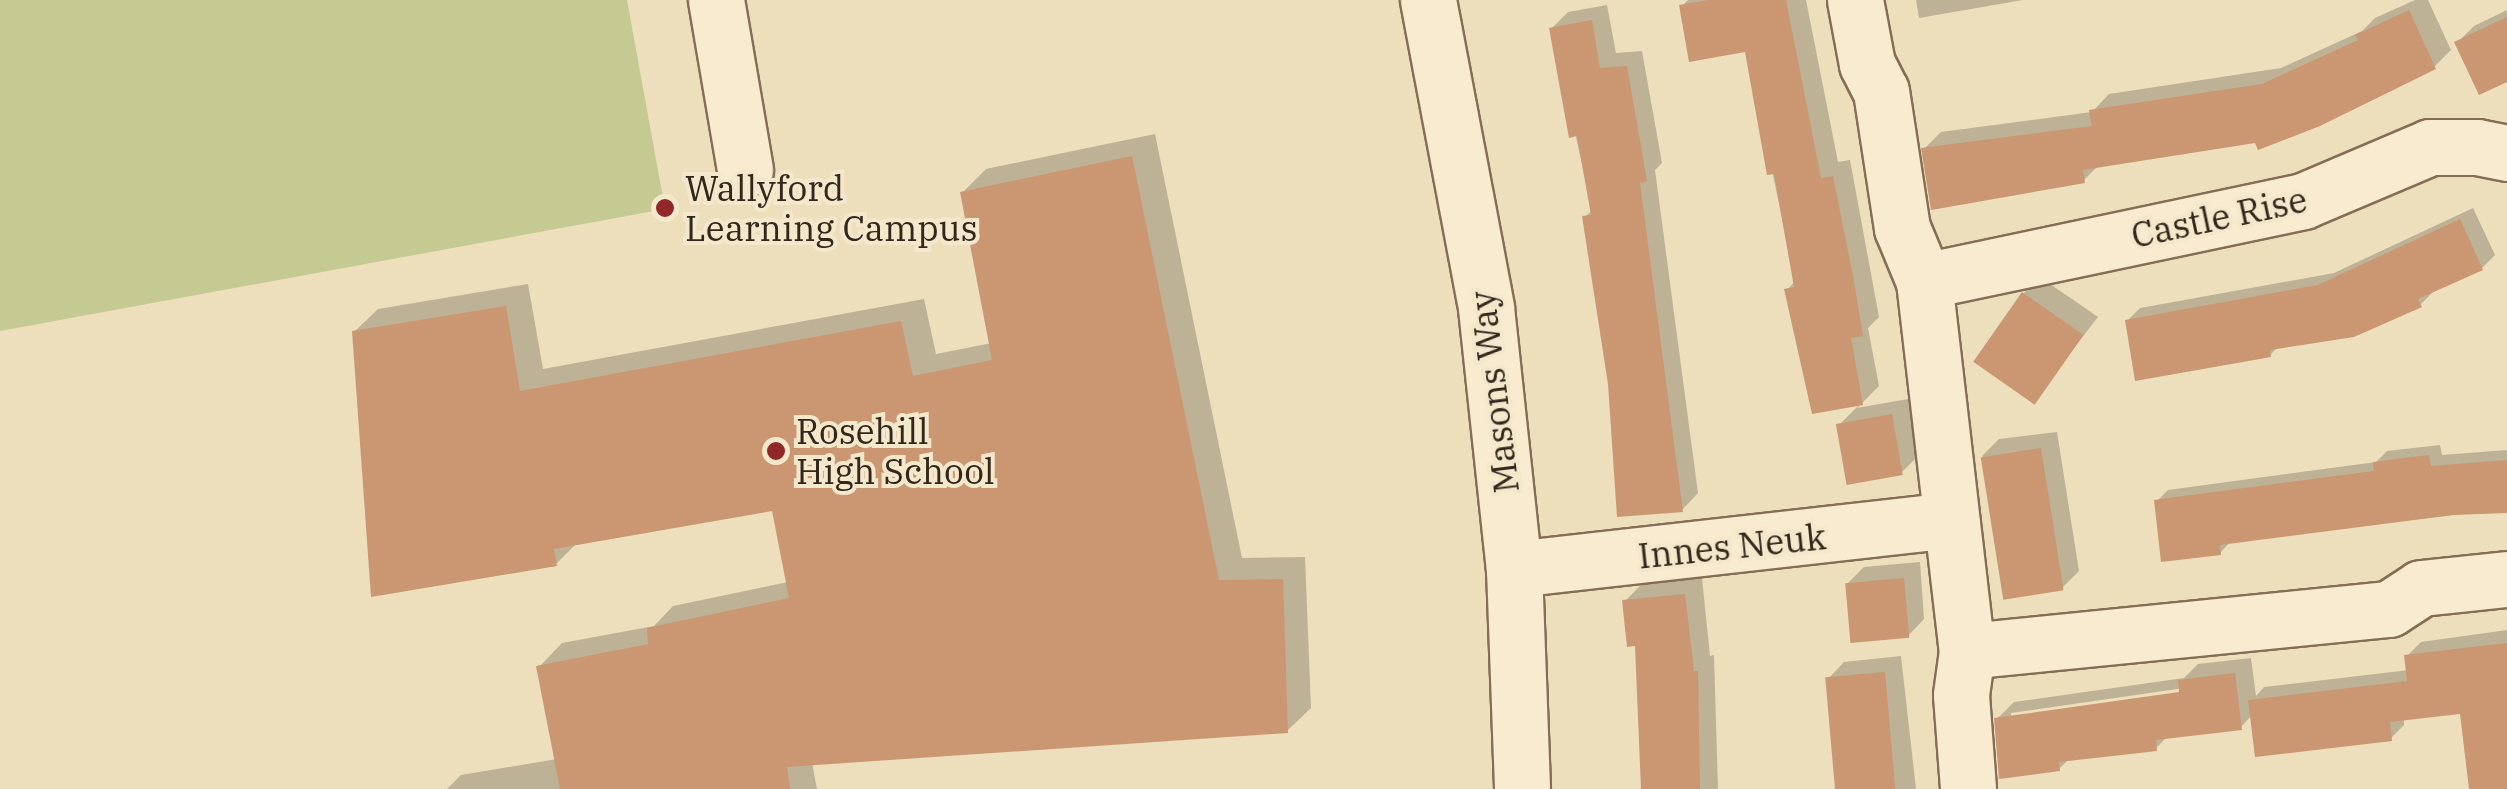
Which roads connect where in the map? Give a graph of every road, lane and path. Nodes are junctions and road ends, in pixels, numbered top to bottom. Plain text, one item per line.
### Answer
1 (716, 0) edge
2 (1428, 0) edge
3 (1855, 0) edge
4 (2507, 153) edge
5 (745, 170) dead end
6 (1924, 281) junction
7 (1951, 520) junction
8 (1514, 569) junction
9 (2507, 579) edge
10 (1967, 651) junction
11 (1522, 789) edge
12 (1968, 789) edge

1 - 5 street
2 - 8 street, Masons Way
3 - 6 street
4 - 6 street, Castle Rise
6 - 7 street
7 - 8 street, Innes Neuk
7 - 10 street
8 - 11 street, Masons Way
9 - 10 street
10 - 12 street

